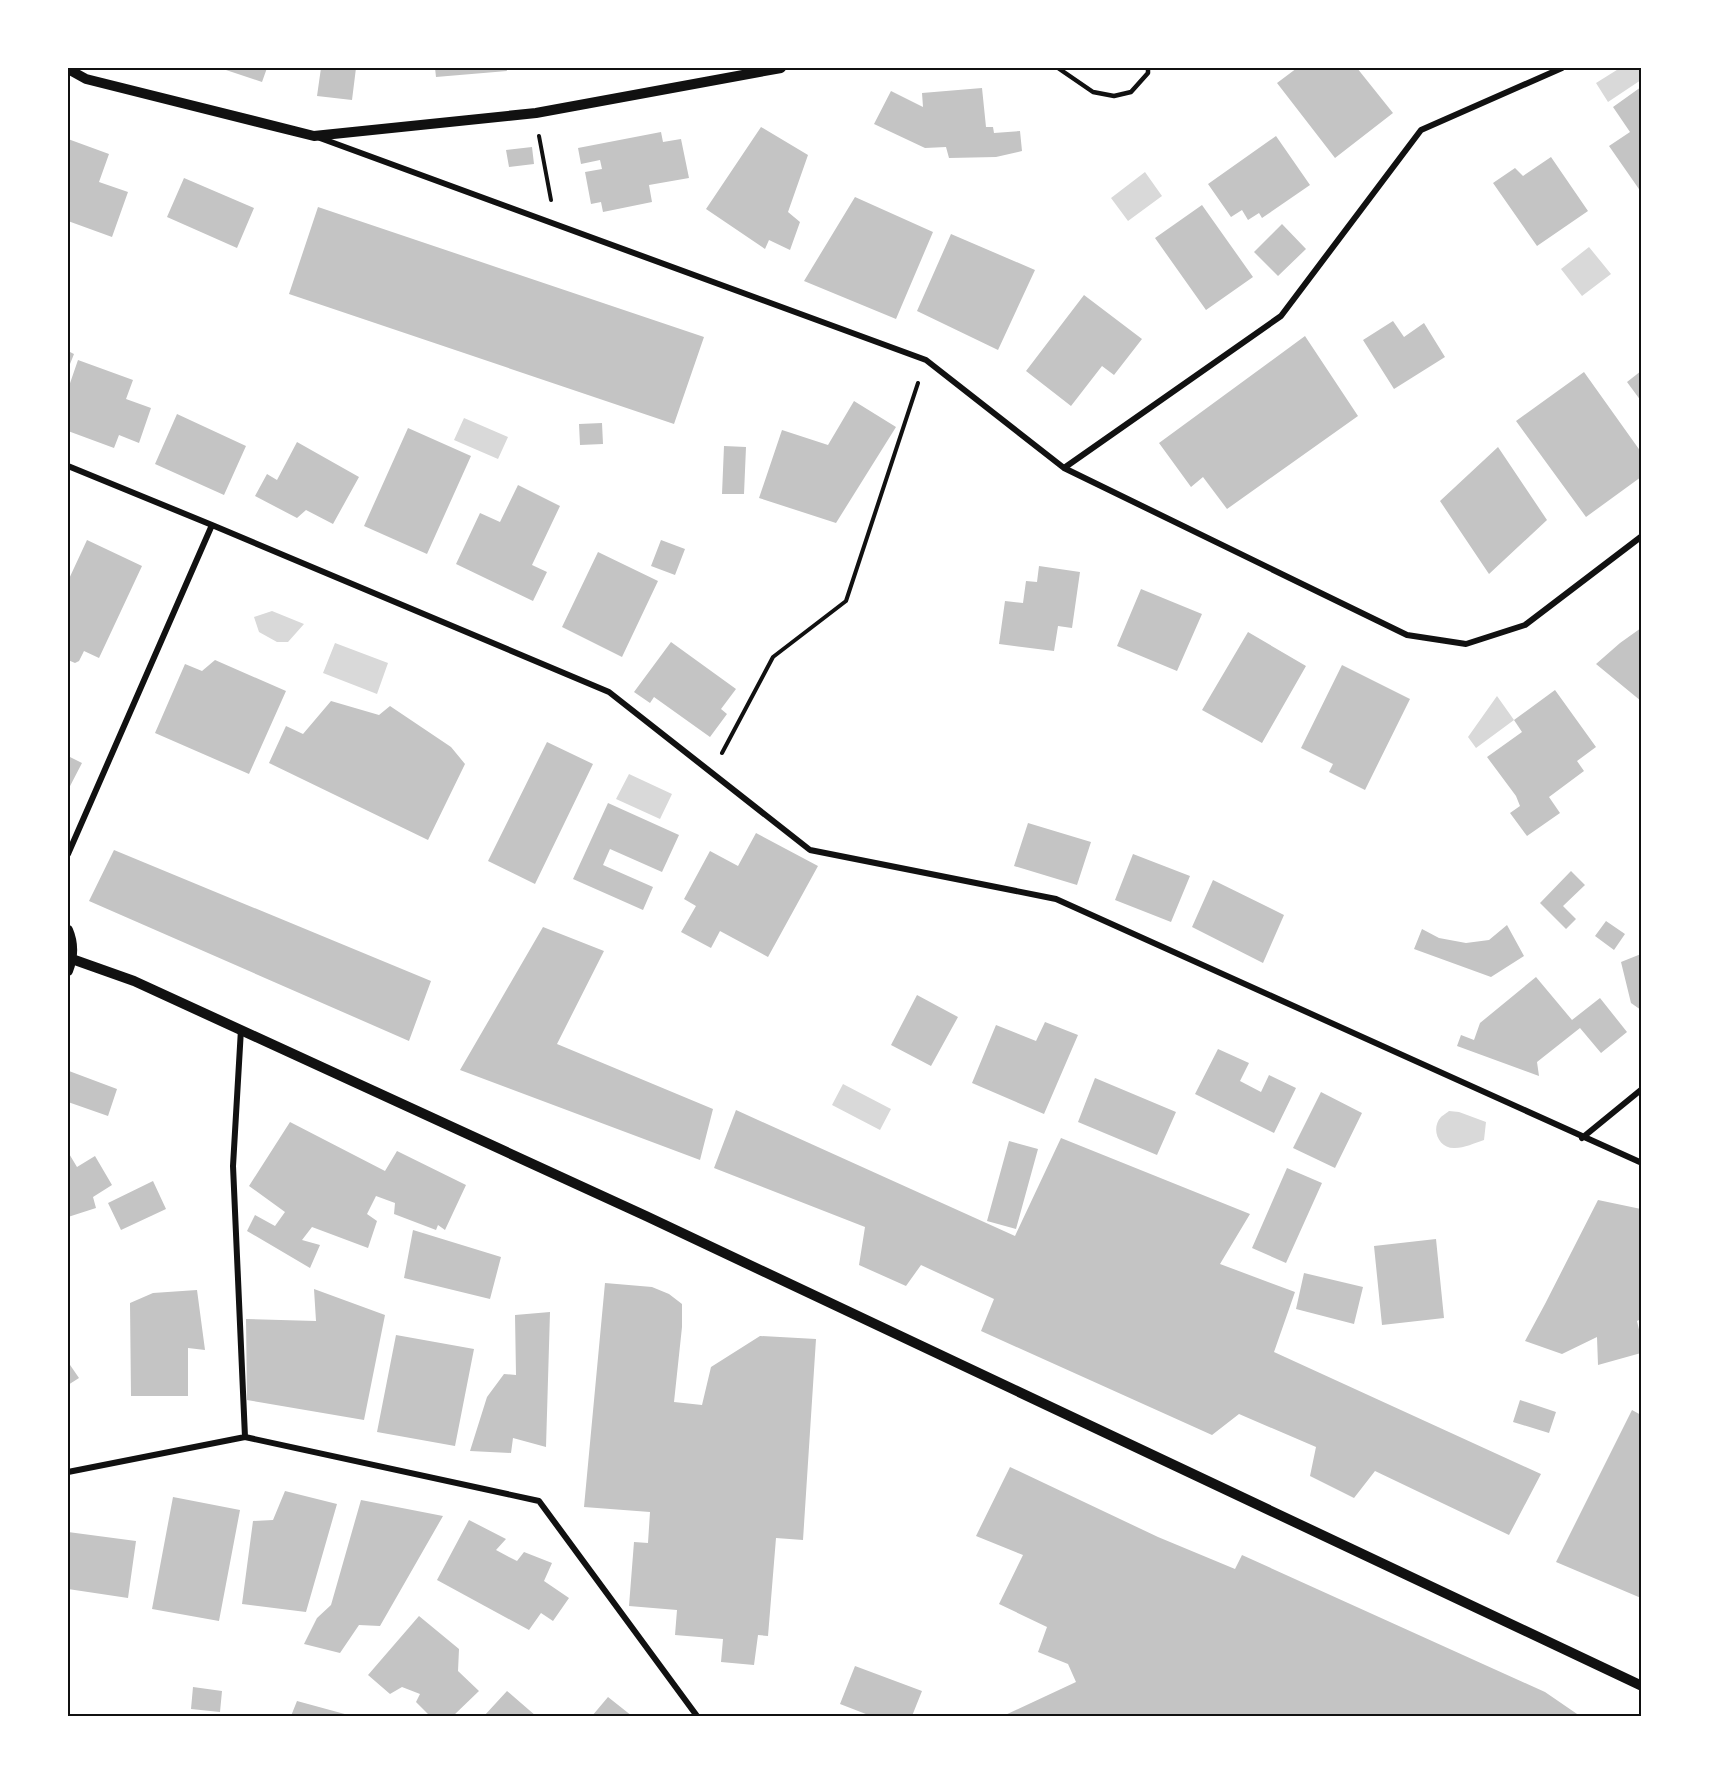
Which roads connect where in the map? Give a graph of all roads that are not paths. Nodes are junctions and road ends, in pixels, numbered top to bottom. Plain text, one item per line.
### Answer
1 (782, 68) edge
2 (1058, 68) edge
3 (1148, 68) edge
4 (1562, 68) edge
5 (68, 69) edge
6 (314, 136) junction
7 (68, 466) edge
8 (1064, 468) junction
9 (212, 525) junction
10 (1641, 536) edge
11 (68, 854) edge
12 (68, 930) edge
13 (72, 959) junction
14 (68, 971) edge
15 (241, 1029) junction
16 (1641, 1089) edge
17 (1582, 1138) junction
18 (1641, 1163) edge
19 (245, 1437) junction
20 (68, 1472) edge
21 (1641, 1686) edge
22 (697, 1716) edge

1 - 6 street
2 - 3 lane
4 - 8 street
5 - 6 street
6 - 8 street
7 - 9 street
8 - 10 street
9 - 11 street
9 - 17 street
12 - 13 street
13 - 14 street
13 - 15 street
15 - 19 street
15 - 21 street
16 - 17 street
17 - 18 street
19 - 20 street
19 - 22 street

